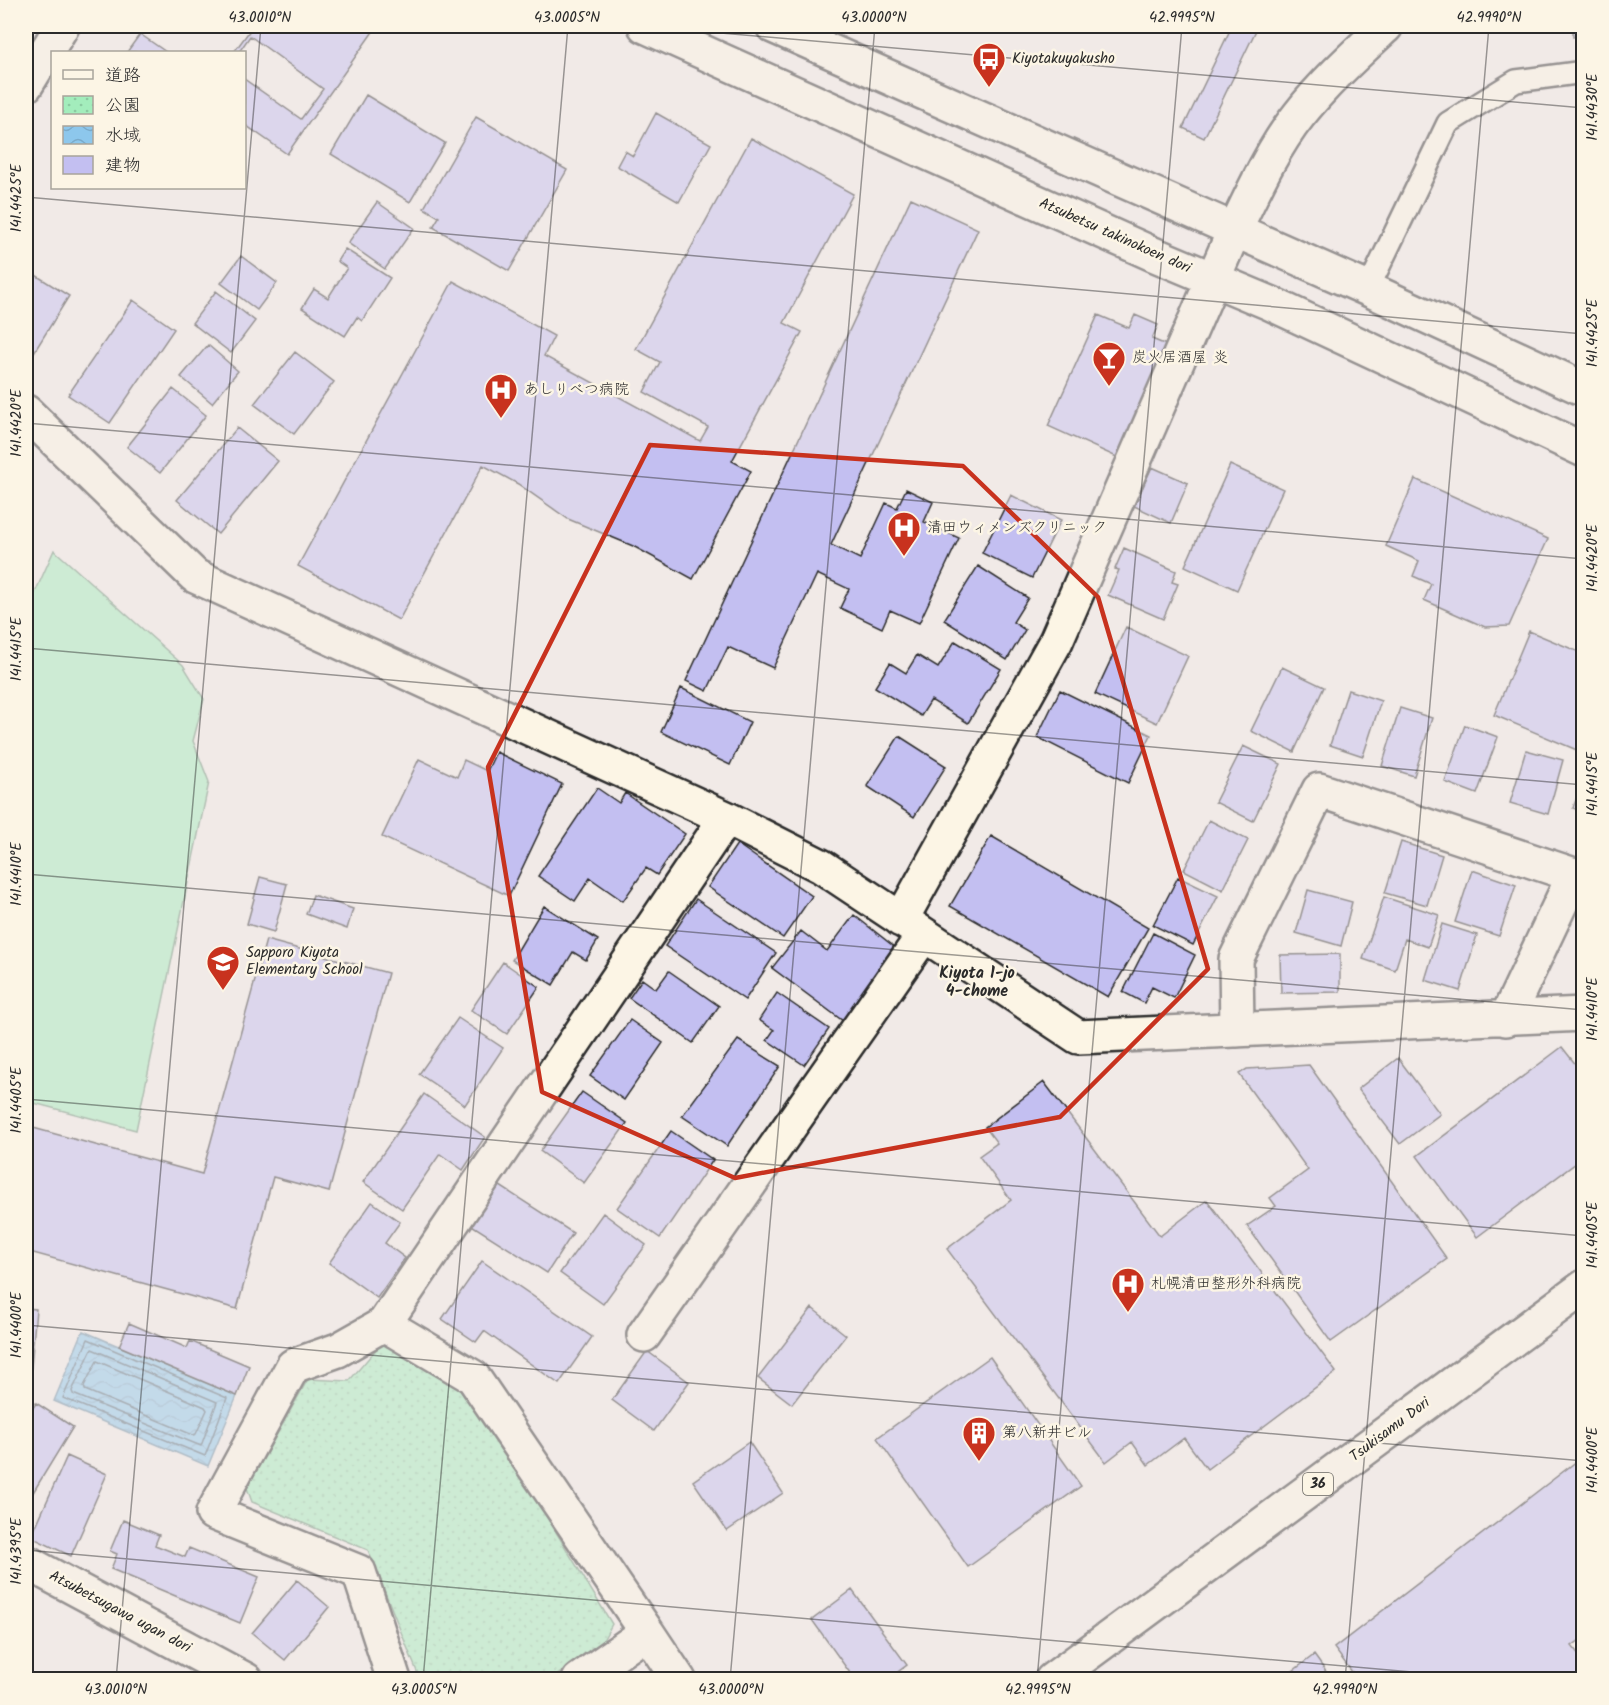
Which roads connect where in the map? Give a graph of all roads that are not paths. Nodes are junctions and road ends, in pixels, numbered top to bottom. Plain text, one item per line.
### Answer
1 (62, 26) edge
2 (645, 26) edge
3 (773, 26) edge
4 (1386, 26) edge
5 (1584, 72) edge
6 (26, 85) edge
7 (1234, 231) junction
8 (1214, 280) junction
9 (1368, 288) junction
10 (1584, 389) edge
11 (26, 412) edge
12 (1584, 450) edge
13 (726, 818) junction
14 (912, 928) junction
15 (1584, 1014) edge
16 (1506, 1018) junction
17 (1237, 1030) junction
18 (1584, 1287) edge
19 (384, 1324) junction
20 (644, 1335) dead end
21 (26, 1563) edge
22 (647, 1632) junction
23 (246, 1680) edge
24 (394, 1680) edge
25 (579, 1680) edge
26 (679, 1680) edge
27 (1052, 1680) edge

1 - 6 main road
2 - 8 main road, Atsubetsu takinokoen dori
3 - 7 main road
4 - 7 main road
5 - 9 lane
7 - 8 main road
7 - 9 main road
8 - 12 main road, Atsubetsu takinokoen dori
8 - 14 main road
9 - 10 main road
11 - 13 main road
13 - 14 main road
13 - 19 main road
14 - 17 main road
14 - 20 main road
15 - 16 main road
16 - 17 main road
16 - 17 main road
18 - 27 main road, Tsukisamu Dori / 36
19 - 22 main road
19 - 24 main road
21 - 23 main road, Atsubetsugawa ugan dori
22 - 25 main road
22 - 26 main road

